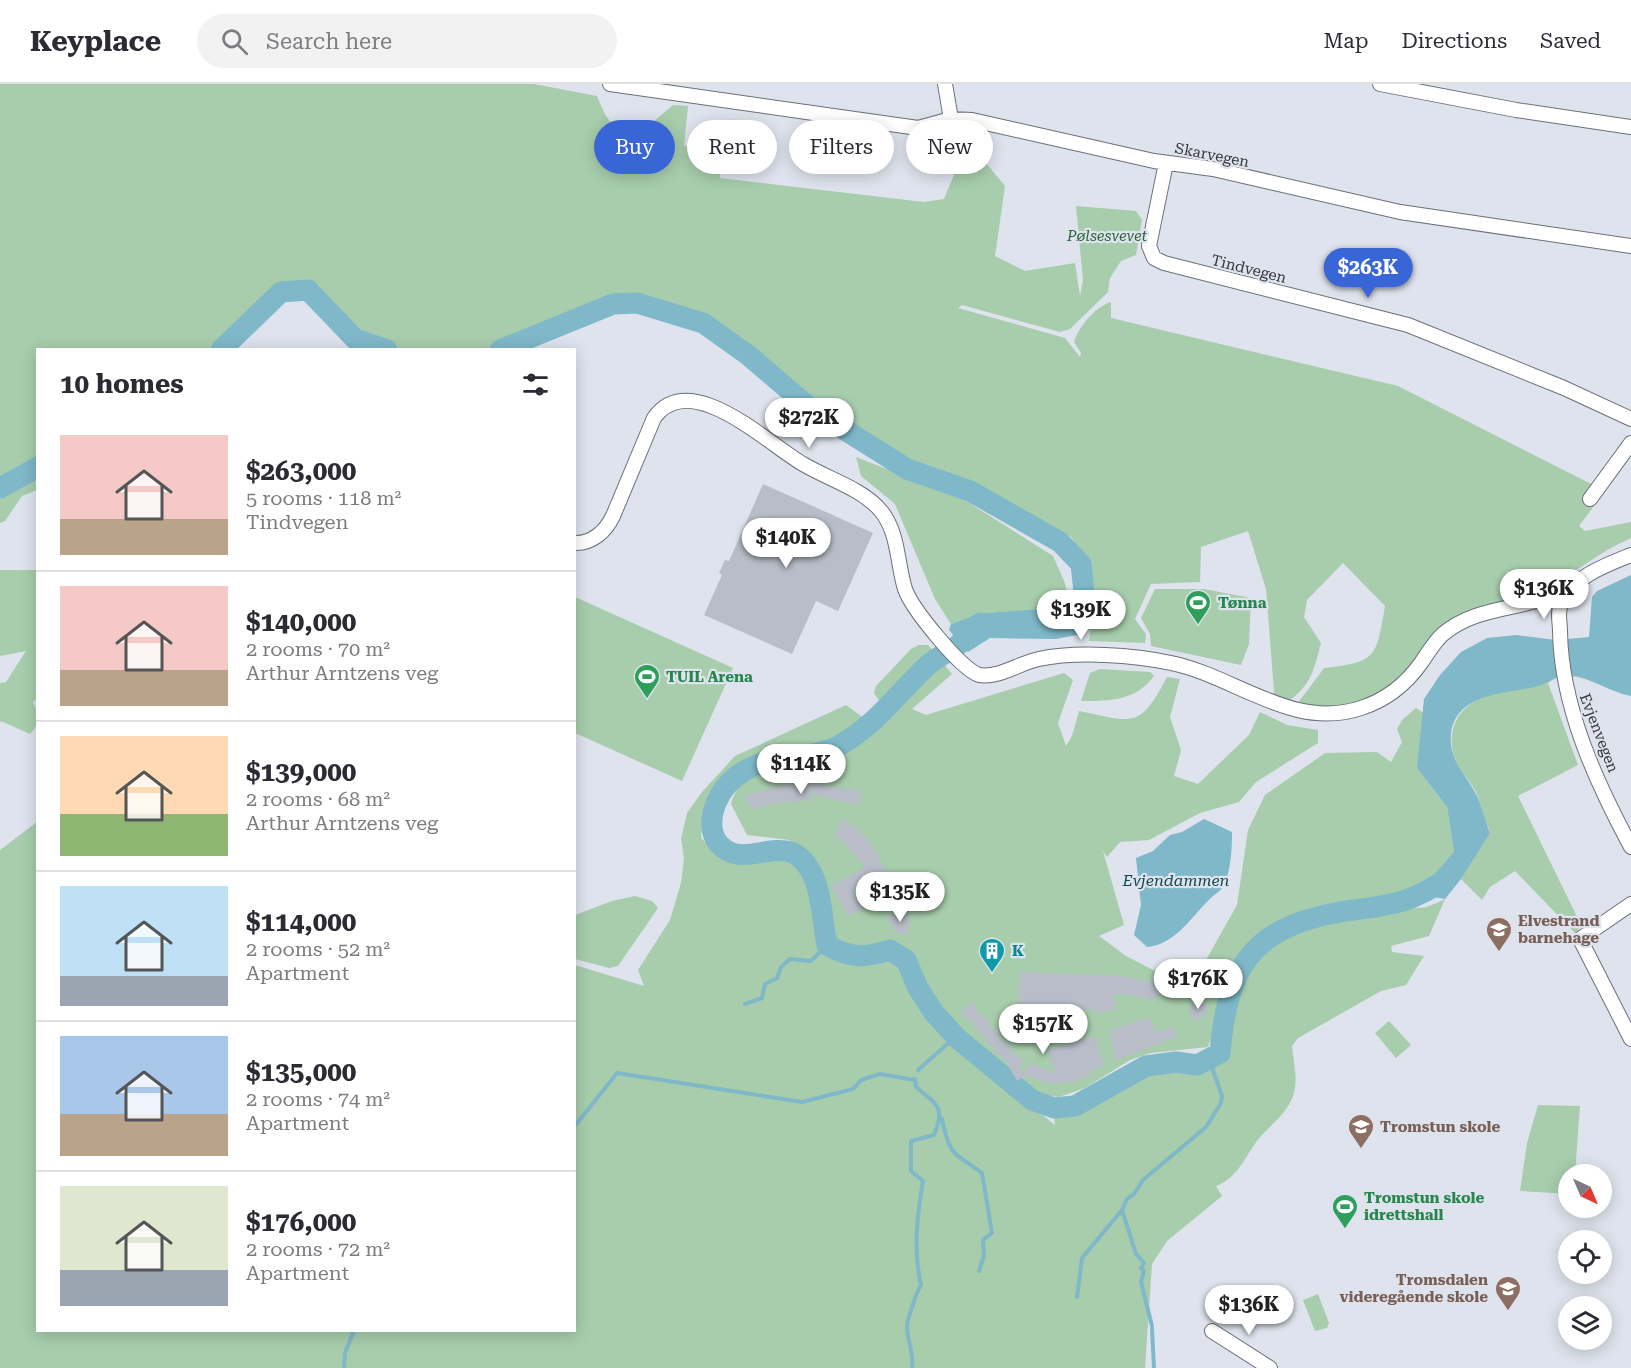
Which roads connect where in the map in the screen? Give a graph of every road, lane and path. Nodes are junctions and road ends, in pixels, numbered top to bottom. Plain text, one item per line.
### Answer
1 (610, 84) edge
2 (945, 84) edge
3 (1380, 84) edge
4 (951, 119) junction
5 (1631, 127) edge
6 (1166, 163) junction
7 (1631, 246) edge
8 (1631, 419) edge
9 (1631, 443) edge
10 (1590, 499) dead end
11 (576, 543) edge
12 (1631, 555) edge
13 (1567, 593) junction
14 (1631, 847) edge
15 (1631, 904) edge
16 (1631, 1039) edge
17 (1212, 1331) dead end
18 (1270, 1368) edge

1 - 4 street, Skarvegen
2 - 4 street
3 - 5 street
4 - 6 street, Skarvegen
6 - 7 street, Skarvegen
6 - 8 street, Tindvegen
9 - 10 street
11 - 13 street
12 - 13 street
13 - 14 street, Evjenvegen
15 - 16 street
17 - 18 street

